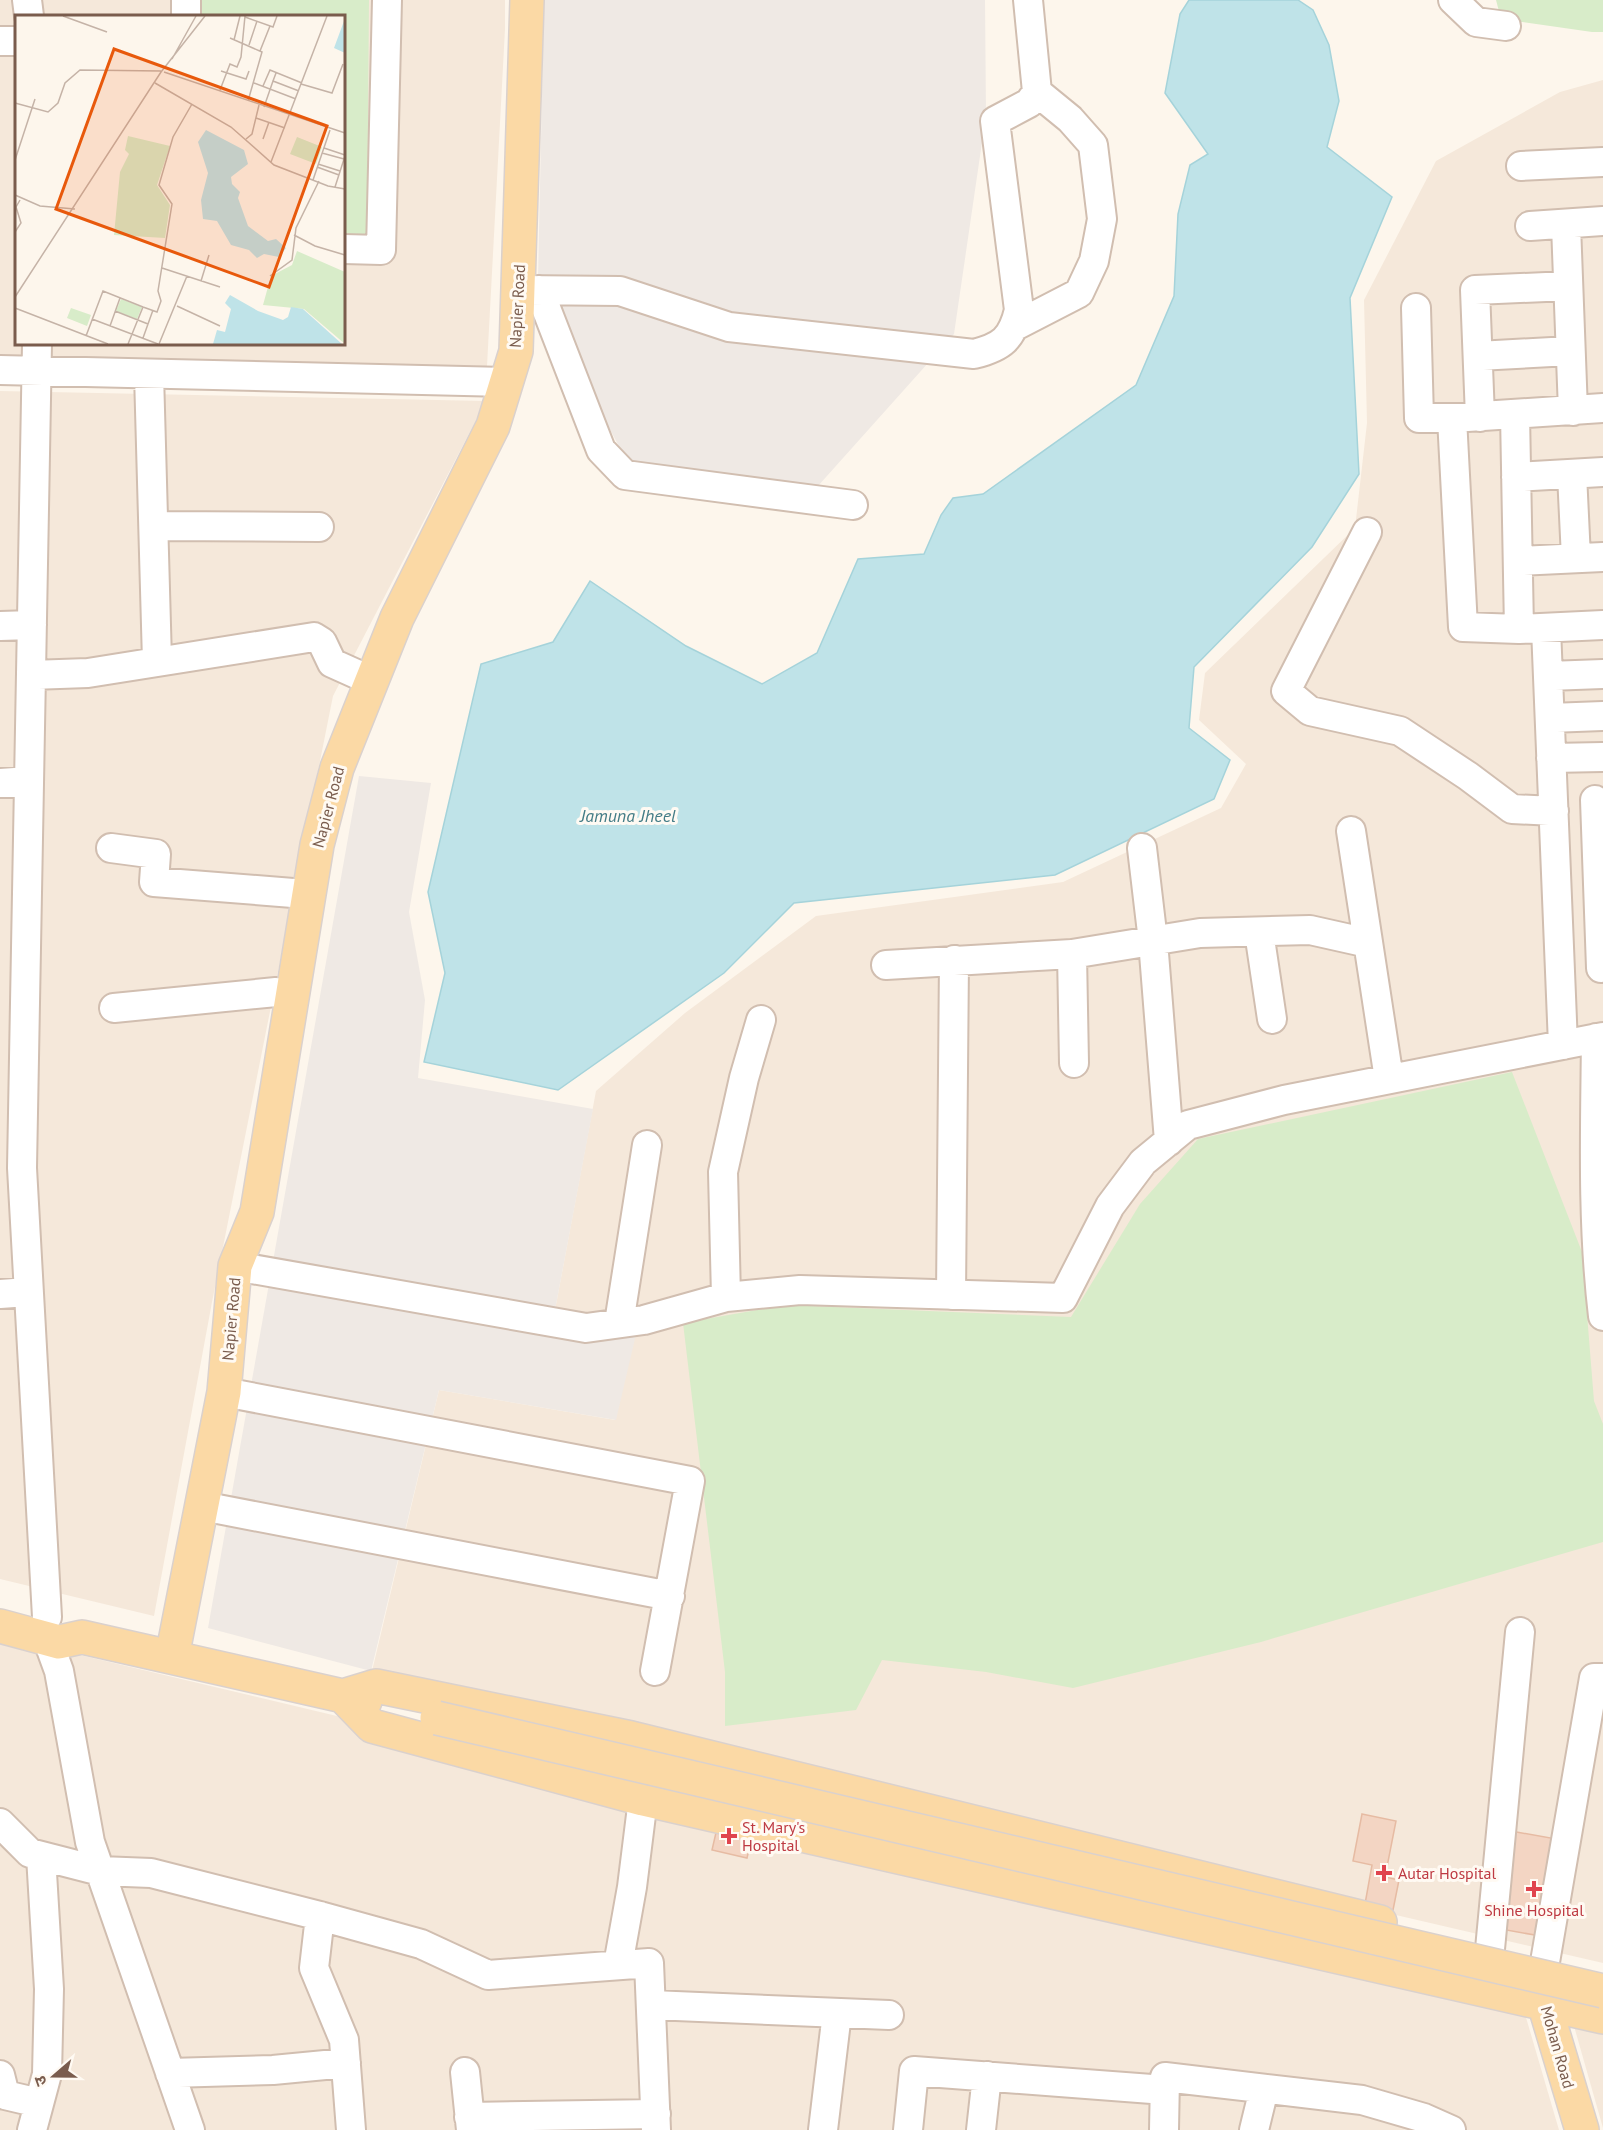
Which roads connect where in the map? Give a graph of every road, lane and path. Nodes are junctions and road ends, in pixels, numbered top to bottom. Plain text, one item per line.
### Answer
1 (27, 0) edge
2 (387, 0) edge
3 (510, 0) edge
4 (527, 0) edge
5 (1028, 0) edge
6 (1453, 0) edge
7 (29, 15) edge
8 (1506, 26) dead end
9 (1037, 92) junction
10 (1603, 162) edge
11 (1521, 165) dead end
12 (1603, 221) edge
13 (1566, 225) junction
14 (1530, 226) dead end
15 (345, 249) edge
16 (1568, 286) junction
17 (529, 290) junction
18 (1416, 308) dead end
19 (1015, 327) junction
20 (1570, 351) junction
21 (1478, 356) junction
22 (37, 357) edge
23 (0, 370) edge
24 (149, 374) junction
25 (497, 382) junction
26 (1603, 408) edge
27 (1572, 411) junction
28 (1515, 414) junction
29 (1480, 417) junction
30 (1452, 418) junction
31 (1603, 472) edge
32 (1572, 474) junction
33 (1516, 477) junction
34 (853, 505) dead end
35 (154, 526) junction
36 (319, 527) dead end
37 (1367, 532) dead end
38 (1589, 558) edge
39 (1518, 561) junction
40 (32, 625) junction
41 (1603, 625) edge
42 (0, 626) edge
43 (1533, 628) junction
44 (157, 662) junction
45 (1603, 674) edge
46 (31, 675) junction
47 (364, 676) junction
48 (1548, 676) junction
49 (1603, 716) edge
50 (1550, 718) junction
51 (1603, 757) edge
52 (1551, 758) junction
53 (29, 782) junction
54 (0, 783) edge
55 (1599, 800) edge
56 (1553, 807) junction
57 (1351, 831) dead end
58 (111, 848) dead end
59 (1142, 848) dead end
60 (1600, 886) edge
61 (293, 893) junction
62 (1258, 932) junction
63 (1601, 932) edge
64 (1153, 941) junction
65 (1368, 943) junction
66 (1072, 954) junction
67 (954, 960) junction
68 (886, 965) dead end
69 (1602, 968) edge
70 (1560, 970) junction
71 (276, 992) junction
72 (114, 1008) dead end
73 (1272, 1019) dead end
74 (761, 1020) dead end
75 (1600, 1038) edge
76 (1563, 1045) junction
77 (1074, 1063) dead end
78 (12, 1069) edge
79 (1389, 1079) junction
80 (1169, 1141) junction
81 (647, 1145) dead end
82 (236, 1266) junction
83 (1600, 1269) edge
84 (28, 1292) junction
85 (0, 1294) edge
86 (951, 1295) junction
87 (726, 1297) junction
88 (1603, 1316) edge
89 (619, 1323) junction
90 (224, 1392) junction
91 (202, 1506) junction
92 (670, 1596) junction
93 (1, 1615) edge
94 (47, 1628) junction
95 (1520, 1632) dead end
96 (173, 1648) junction
97 (655, 1671) dead end
98 (1603, 1678) edge
99 (343, 1696) junction
100 (643, 1799) junction
101 (0, 1823) edge
102 (41, 1856) junction
103 (100, 1871) junction
104 (320, 1916) junction
105 (1490, 1949) junction
106 (1545, 1962) junction
107 (618, 1965) junction
108 (1603, 1975) edge
109 (1603, 1991) edge
110 (1544, 2003) junction
111 (652, 2005) junction
112 (837, 2013) junction
113 (889, 2014) dead end
114 (1603, 2017) edge
115 (346, 2063) junction
116 (465, 2072) dead end
117 (170, 2073) junction
118 (0, 2075) edge
119 (987, 2076) junction
120 (1264, 2089) junction
121 (1165, 2090) junction
122 (39, 2103) junction
123 (656, 2122) edge
124 (470, 2123) edge
125 (32, 2130) edge
126 (190, 2130) edge
127 (351, 2130) edge
128 (823, 2130) edge
129 (908, 2130) edge
130 (981, 2130) edge
131 (1164, 2130) edge
132 (1254, 2130) edge
133 (1450, 2130) edge
134 (1582, 2130) edge

1 - 7 street
2 - 15 street
3 - 25 main road
4 - 17 main road, Napier Road
5 - 9 street
6 - 8 street
9 - 19 street
9 - 19 street
10 - 11 street
12 - 13 street
13 - 14 street
13 - 16 street
16 - 20 street
16 - 21 street
17 - 19 street
17 - 25 main road, Napier Road
17 - 34 street
18 - 30 street
20 - 21 street
20 - 27 street
21 - 29 street
22 - 23 street
22 - 24 street
22 - 40 street
24 - 25 street
24 - 35 street
25 - 47 main road, Napier Road
26 - 27 street
27 - 28 street
28 - 29 street
28 - 33 street
29 - 30 street
30 - 43 street
31 - 32 street
32 - 33 street
32 - 38 street
33 - 39 street
35 - 36 street
35 - 44 street
37 - 56 street
38 - 39 street
39 - 43 street
40 - 42 street
40 - 46 street
41 - 43 street
43 - 48 street
44 - 46 street
44 - 47 street
45 - 48 street
46 - 53 street
47 - 61 main road
47 - 82 main road, Napier Road
48 - 50 street
49 - 50 street
50 - 52 street
51 - 52 street
52 - 56 street
53 - 54 street
53 - 78 street
55 - 56 street
55 - 60 street
56 - 70 street
57 - 65 street
58 - 61 street
59 - 64 street
60 - 63 street
61 - 71 main road
62 - 64 street
62 - 65 street
62 - 73 street
63 - 69 street
64 - 66 street
64 - 80 street
65 - 79 street
66 - 67 street
66 - 77 street
67 - 68 street
67 - 86 street
69 - 70 street
70 - 76 street
71 - 72 street
71 - 82 main road
74 - 87 street
75 - 76 street
75 - 83 street
76 - 79 street
78 - 84 street
79 - 80 street
80 - 86 street
81 - 89 street
82 - 89 street
82 - 90 main road, Napier Road
83 - 88 street
84 - 85 street
84 - 94 street
86 - 87 street
87 - 89 street
90 - 91 main road, Napier Road
90 - 92 street
91 - 92 street
91 - 96 main road, Napier Road
92 - 97 street
93 - 94 main road
94 - 96 main road
94 - 103 street
95 - 105 street
96 - 99 main road
98 - 106 street
99 - 100 main road
99 - 105 main road
99 - 109 main road, bridge
100 - 107 street
100 - 110 main road
101 - 102 street
102 - 103 street
102 - 122 street
103 - 104 street
103 - 117 street
104 - 107 street
104 - 115 street
105 - 106 main road
106 - 108 main road
106 - 110 main road, Mohan Road
107 - 111 street
110 - 114 main road
110 - 134 main road, Mohan Road
111 - 112 street
111 - 123 street
112 - 113 street
112 - 128 street
115 - 117 street
115 - 127 street
116 - 124 street
117 - 126 street
118 - 122 street
119 - 121 street
119 - 129 street
119 - 130 street
120 - 121 street
120 - 132 street
120 - 133 street
121 - 131 street
122 - 125 street
123 - 124 street

